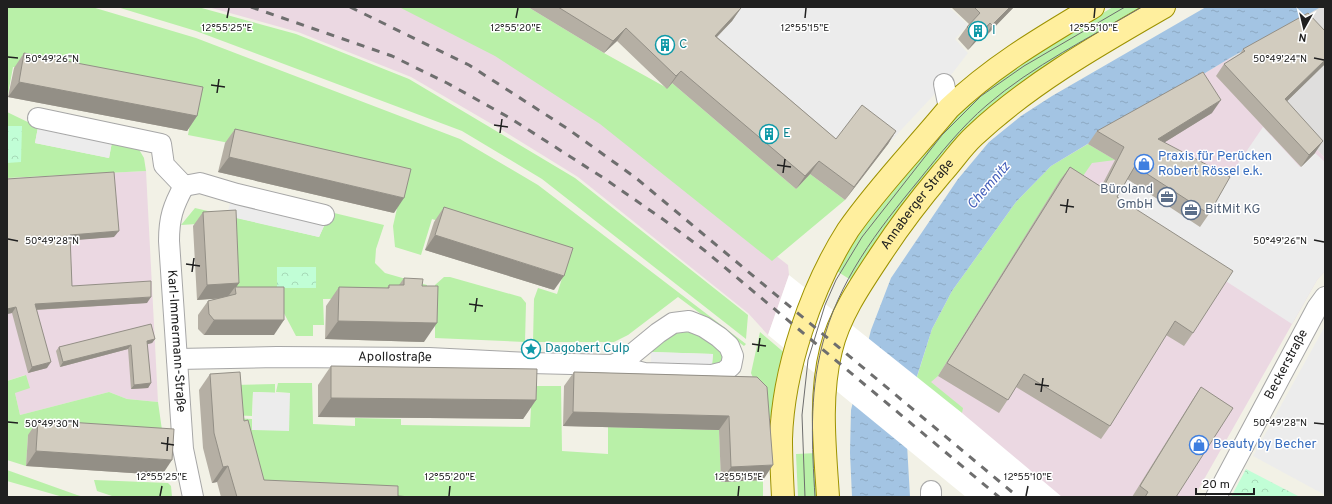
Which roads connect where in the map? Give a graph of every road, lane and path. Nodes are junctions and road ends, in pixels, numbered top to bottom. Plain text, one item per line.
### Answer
1 (1164, 7) edge
2 (1081, 10) edge
3 (944, 84) dead end
4 (949, 108) junction
5 (38, 118) dead end
6 (184, 186) junction
7 (324, 215) dead end
8 (1325, 298) edge
9 (176, 359) junction
10 (613, 365) junction
11 (193, 497) edge
12 (783, 497) edge
13 (828, 497) edge
14 (1216, 497) edge

1 - 13 main road, Annaberger Straße
2 - 4 main road
3 - 4 street
4 - 12 main road
5 - 6 street
6 - 7 street
6 - 9 street, Karl-Immermann-Straße
8 - 14 street, Beckerstraße
9 - 10 street, Apollostraße
9 - 11 street, Karl-Immermann-Straße
10 - 10 street, Apollostraße

